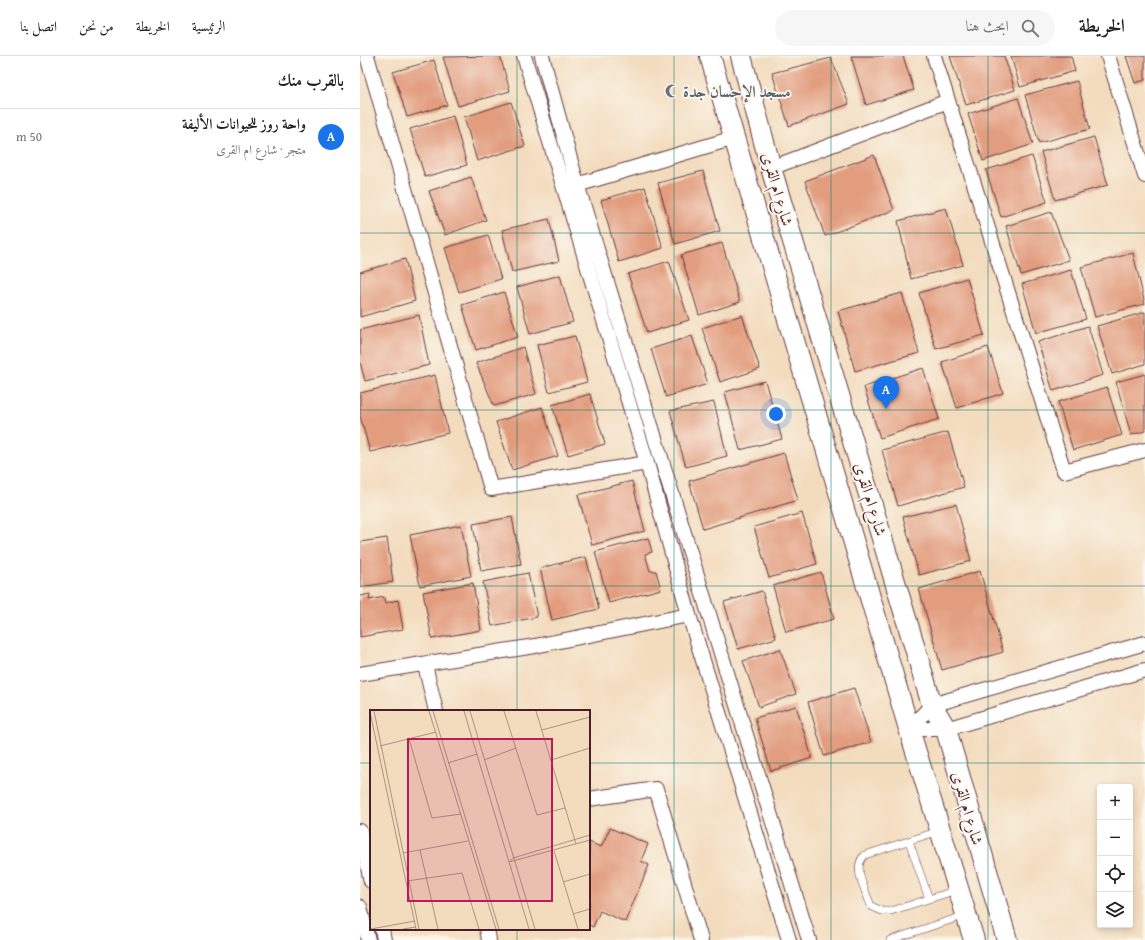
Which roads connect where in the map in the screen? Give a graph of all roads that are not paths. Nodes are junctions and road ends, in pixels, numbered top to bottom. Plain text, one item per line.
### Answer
1 (367, 56) edge
2 (524, 56) edge
3 (542, 56) edge
4 (710, 56) edge
5 (741, 56) edge
6 (934, 56) edge
7 (1108, 56) edge
8 (948, 101) junction
9 (734, 138) junction
10 (771, 168) junction
11 (1144, 169) edge
12 (577, 184) junction
13 (564, 189) junction
14 (1145, 450) edge
15 (647, 463) junction
16 (689, 615) junction
17 (1145, 643) edge
18 (425, 665) junction
19 (1145, 670) edge
20 (360, 674) edge
21 (932, 705) junction
22 (436, 710) edge
23 (909, 729) junction
24 (946, 729) junction
25 (590, 799) edge
26 (370, 831) edge
27 (941, 831) junction
28 (360, 832) edge
29 (909, 841) junction
30 (370, 877) edge
31 (959, 890) junction
32 (929, 899) junction
33 (360, 907) edge
34 (967, 915) junction
35 (382, 930) edge
36 (487, 930) edge
37 (368, 940) edge
38 (384, 940) edge
39 (489, 940) edge
40 (700, 940) edge
41 (789, 940) edge
42 (809, 940) edge
43 (890, 940) edge
44 (974, 940) edge
45 (1006, 940) edge

1 - 15 street
2 - 13 street
3 - 12 street
4 - 9 main road, شارع ام القرى
5 - 10 main road, شارع ام القرى
6 - 8 street
7 - 11 street
8 - 10 street
8 - 14 street
9 - 12 street
9 - 23 main road, شارع ام القرى
10 - 21 main road, شارع ام القرى
12 - 13 street
12 - 42 street
13 - 15 street
15 - 16 street
16 - 18 street
16 - 41 street
17 - 21 street
18 - 20 street
18 - 22 street
19 - 24 street
21 - 23 street
21 - 24 main road, شارع ام القرى
23 - 24 street
23 - 27 main road, شارع ام القرى
24 - 45 main road, شارع ام القرى
25 - 40 street
26 - 28 street
27 - 29 lane
27 - 31 main road, شارع ام القرى
28 - 30 street
29 - 32 lane
29 - 32 lane
31 - 32 lane
31 - 34 main road, شارع ام القرى
33 - 37 street
34 - 43 lane
34 - 44 main road, شارع ام القرى
35 - 38 street
36 - 39 street

